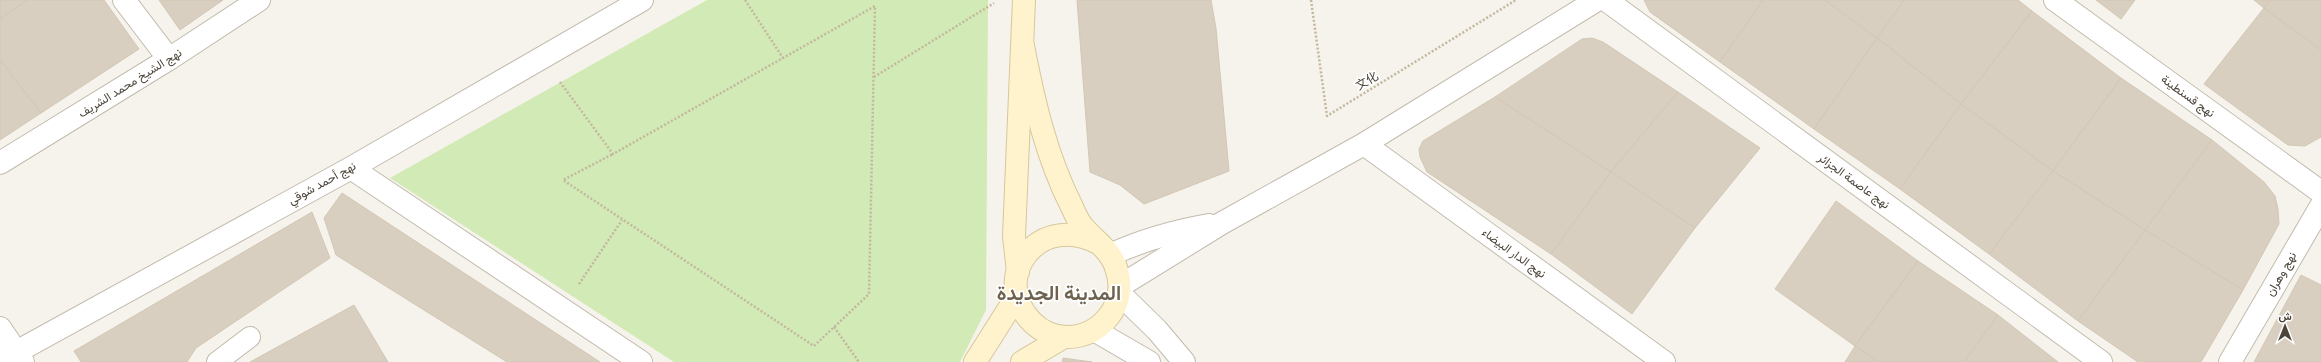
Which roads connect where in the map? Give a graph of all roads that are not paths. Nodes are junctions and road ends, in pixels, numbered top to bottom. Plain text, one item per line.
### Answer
1 (124, 0) edge
2 (259, 0) edge
3 (642, 0) edge
4 (1024, 0) edge
5 (1597, 0) edge
6 (1606, 0) edge
7 (2055, 0) edge
8 (1023, 46) junction
9 (169, 59) junction
10 (1364, 144) junction
11 (0, 163) edge
12 (351, 168) junction
13 (2321, 192) edge
14 (2321, 206) edge
15 (1222, 222) junction
16 (1105, 250) junction
17 (1018, 272) junction
18 (1119, 290) junction
19 (1017, 296) junction
20 (0, 328) edge
21 (1094, 330) junction
22 (250, 336) dead end
23 (1064, 336) junction
24 (13, 358) edge
25 (217, 362) edge
26 (641, 362) edge
27 (975, 362) edge
28 (1022, 362) edge
29 (1149, 362) edge
30 (1184, 362) edge
31 (1664, 362) edge
32 (2101, 362) edge
33 (2230, 362) edge

1 - 9 street
2 - 9 street, نهج الشيخ محمد الشريف
3 - 12 street, نهج أحمد شوقي
4 - 8 main road
5 - 10 street
6 - 32 street, نهج عاصمة الجزائر
7 - 13 street, نهج قسنطينة
8 - 16 main road
8 - 17 main road
9 - 11 street, نهج الشيخ محمد الشريف
10 - 15 street
10 - 31 street, نهج الدار البيضاء
12 - 24 street, نهج أحمد شوقي
12 - 26 street
14 - 33 street, نهج وهران
15 - 16 street
15 - 18 street
16 - 17 main road
16 - 18 main road
17 - 19 main road
18 - 21 main road
18 - 30 street
19 - 23 main road
19 - 27 main road
20 - 24 street
21 - 23 main road
21 - 29 street
22 - 25 lane
23 - 28 main road

